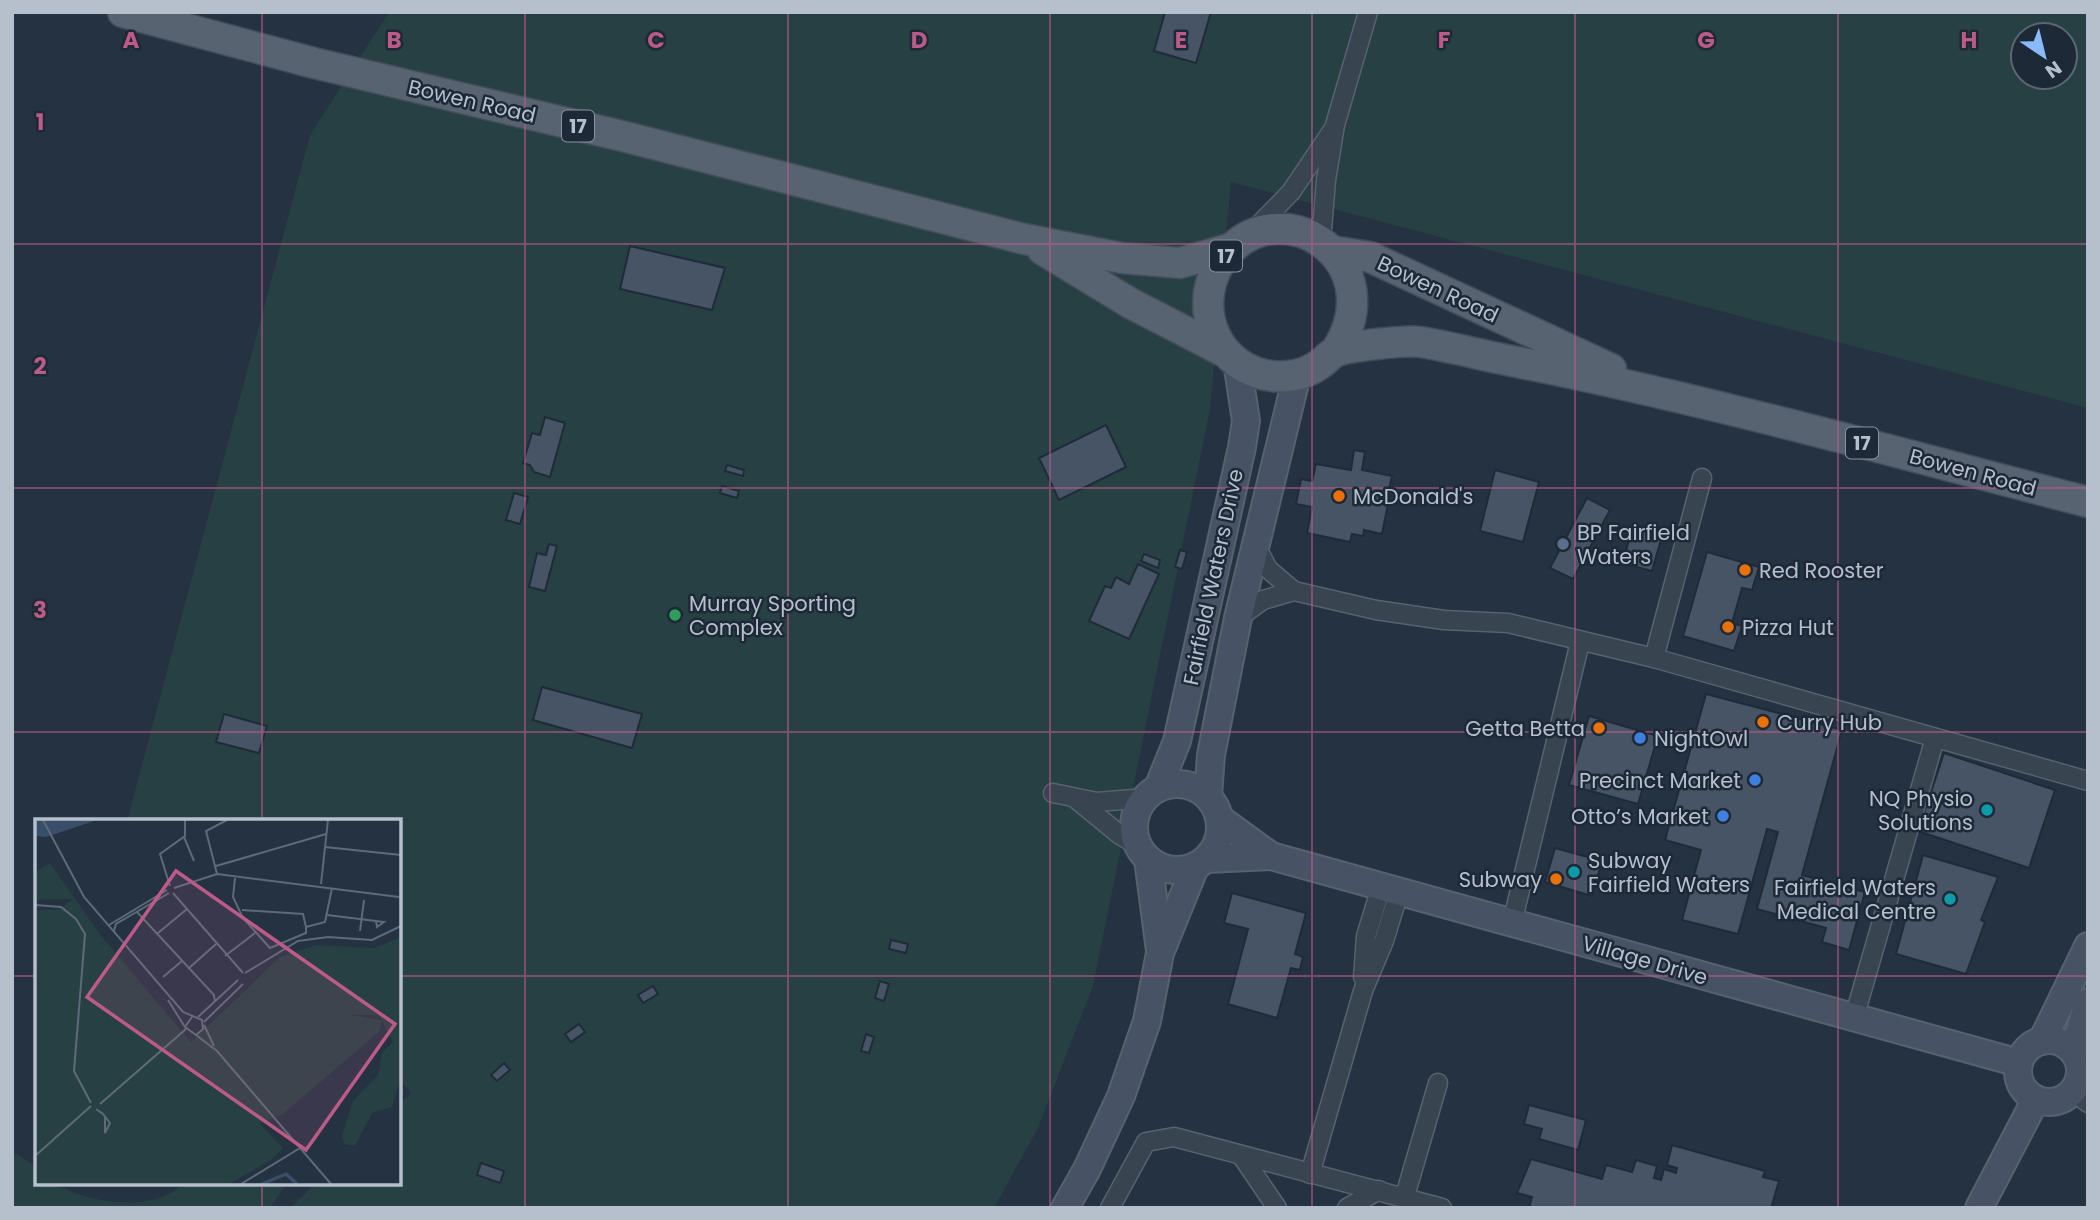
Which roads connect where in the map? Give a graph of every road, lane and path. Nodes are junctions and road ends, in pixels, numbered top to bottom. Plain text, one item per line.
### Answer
1 (1368, 12) edge
2 (128, 13) edge
3 (1335, 125) junction
4 (1024, 239) junction
5 (1238, 244) junction
6 (1326, 246) junction
7 (1336, 351) junction
8 (1231, 357) junction
9 (1297, 374) junction
10 (1656, 390) junction
11 (1702, 478) dead end
12 (2088, 502) edge
13 (1255, 544) junction
14 (1294, 591) junction
15 (1238, 618) junction
16 (1580, 642) junction
17 (1654, 658) junction
18 (1935, 738) junction
19 (2088, 780) edge
20 (1053, 793) dead end
21 (1152, 793) junction
22 (1076, 799) junction
23 (1214, 807) junction
24 (1143, 852) junction
25 (1271, 856) junction
26 (1201, 863) junction
27 (1391, 887) junction
28 (1512, 923) junction
29 (2088, 946) edge
30 (1160, 953) junction
31 (2088, 1002) edge
32 (1854, 1018) junction
33 (2042, 1041) junction
34 (2074, 1052) junction
35 (2019, 1063) junction
36 (1438, 1083) dead end
37 (2080, 1097) edge
38 (2036, 1099) junction
39 (1241, 1155) junction
40 (1310, 1174) junction
41 (1379, 1190) junction
42 (1405, 1196) junction
43 (1430, 1206) edge
44 (1065, 1208) edge
45 (1110, 1208) edge
46 (1278, 1208) edge
47 (1348, 1208) edge
48 (1979, 1208) edge

1 - 3 street
2 - 4 main road, Bowen Road / 17
3 - 5 street
3 - 6 street
4 - 5 main road, Bowen Road / 17
4 - 8 main road, Bowen Road / 17
5 - 6 main road, Bowen Road / 17
5 - 8 main road, 17
6 - 7 main road, Bowen Road
6 - 10 main road, Bowen Road / 17
7 - 9 main road, Bowen Road / 17
7 - 10 main road, Bowen Road / 17
8 - 9 main road, Bowen Road / 17
8 - 21 street, Fairfield Waters Drive
9 - 13 street, Fairfield Waters Drive
10 - 12 main road, Bowen Road / 17
11 - 17 street
13 - 14 street
13 - 15 street, Fairfield Waters Drive
14 - 15 street
14 - 16 street
15 - 23 street, Fairfield Waters Drive
16 - 17 street
16 - 28 street
17 - 18 street
18 - 19 street
18 - 32 street
20 - 22 street
21 - 22 street
21 - 23 street
21 - 24 street
22 - 24 street
23 - 25 street, Village Drive
23 - 26 street
24 - 26 street
24 - 30 street
25 - 26 street, Village Drive
25 - 27 street, Village Drive
26 - 30 street
27 - 28 street, Village Drive
27 - 40 street
28 - 32 street, Village Drive
29 - 33 street
30 - 44 street
31 - 34 street
32 - 35 street, Village Drive
33 - 34 street
33 - 35 street
34 - 37 street
35 - 38 street
36 - 42 street
37 - 38 street
38 - 48 street
39 - 40 street
39 - 45 street
39 - 46 street
40 - 41 street
41 - 42 street
41 - 47 street
42 - 43 street

